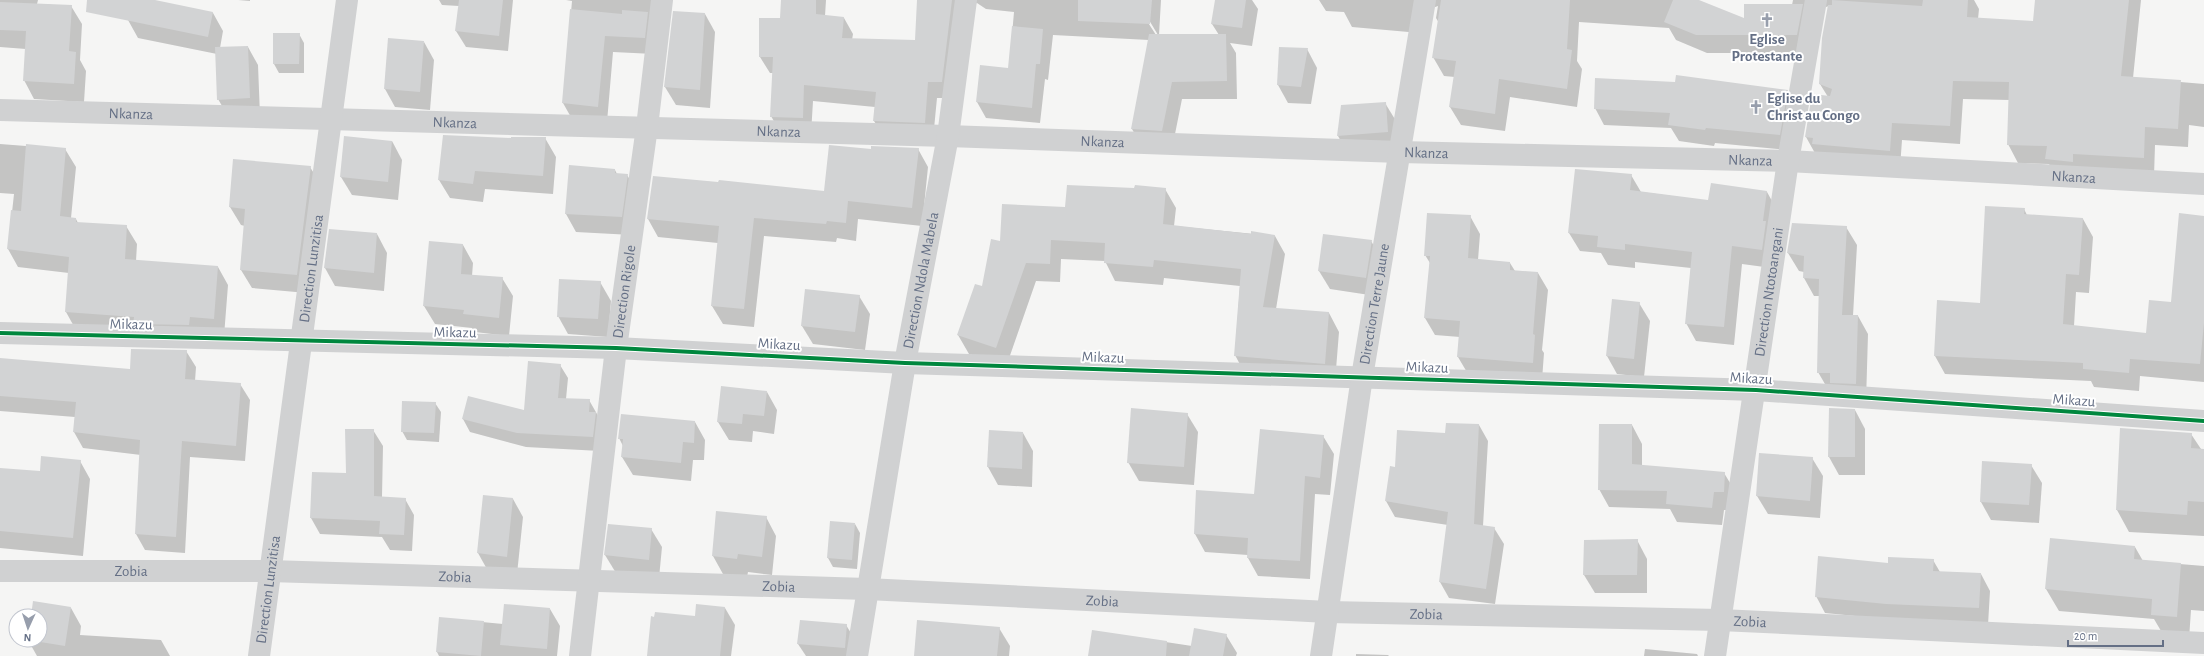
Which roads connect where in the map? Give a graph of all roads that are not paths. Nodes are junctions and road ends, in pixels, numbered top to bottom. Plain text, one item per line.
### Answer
1 (347, 0) edge
2 (662, 0) edge
3 (966, 0) edge
4 (1425, 0) edge
5 (1816, 0) edge
6 (0, 110) edge
7 (332, 119) junction
8 (648, 127) junction
9 (948, 136) junction
10 (1400, 152) junction
11 (1788, 161) junction
12 (2204, 184) edge
13 (0, 333) edge
14 (301, 340) junction
15 (616, 348) junction
16 (905, 363) junction
17 (1362, 377) junction
18 (1756, 390) junction
19 (2204, 421) edge
20 (0, 571) edge
21 (269, 571) junction
22 (588, 581) junction
23 (867, 589) junction
24 (1328, 612) junction
25 (1720, 620) junction
26 (2204, 643) edge
27 (259, 656) edge
28 (580, 656) edge
29 (857, 656) edge
30 (1321, 656) edge
31 (1715, 656) edge

1 - 7 street, Direction Lunzitisa
2 - 8 street, Direction Rigole
3 - 9 street, Direction Ndola Mabela
4 - 10 street, Direction Terre Jaune
5 - 11 street, Direction Ntotoangani
6 - 7 street, Nkanza
7 - 8 street, Nkanza
7 - 14 street, Direction Lunzitisa
8 - 9 street, Nkanza
8 - 15 street, Direction Rigole
9 - 10 street, Nkanza
9 - 16 street, Direction Ndola Mabela
10 - 11 street, Nkanza
10 - 17 street, Direction Terre Jaune
11 - 12 street, Nkanza
11 - 18 street, Direction Ntotoangani
13 - 14 street, Mikazu
14 - 15 street, Mikazu
14 - 21 street, Direction Lunzitisa
15 - 16 street, Mikazu
15 - 22 street, Direction Rigole
16 - 17 street, Mikazu
16 - 23 street, Direction Ndola Mabela
17 - 18 street, Mikazu
17 - 24 street, Direction Terre Jaune
18 - 19 street, Mikazu
18 - 25 street, Direction Ntotoangani
20 - 21 street, Zobia
21 - 22 street, Zobia
21 - 27 street, Direction Lunzitisa
22 - 23 street, Zobia
22 - 28 street, Direction Rigole
23 - 24 street, Zobia
23 - 29 street, Direction Ndola Mabela
24 - 25 street, Zobia
24 - 30 street, Direction Terre Jaune
25 - 26 street, Zobia
25 - 31 street, Direction Ntotoangani

